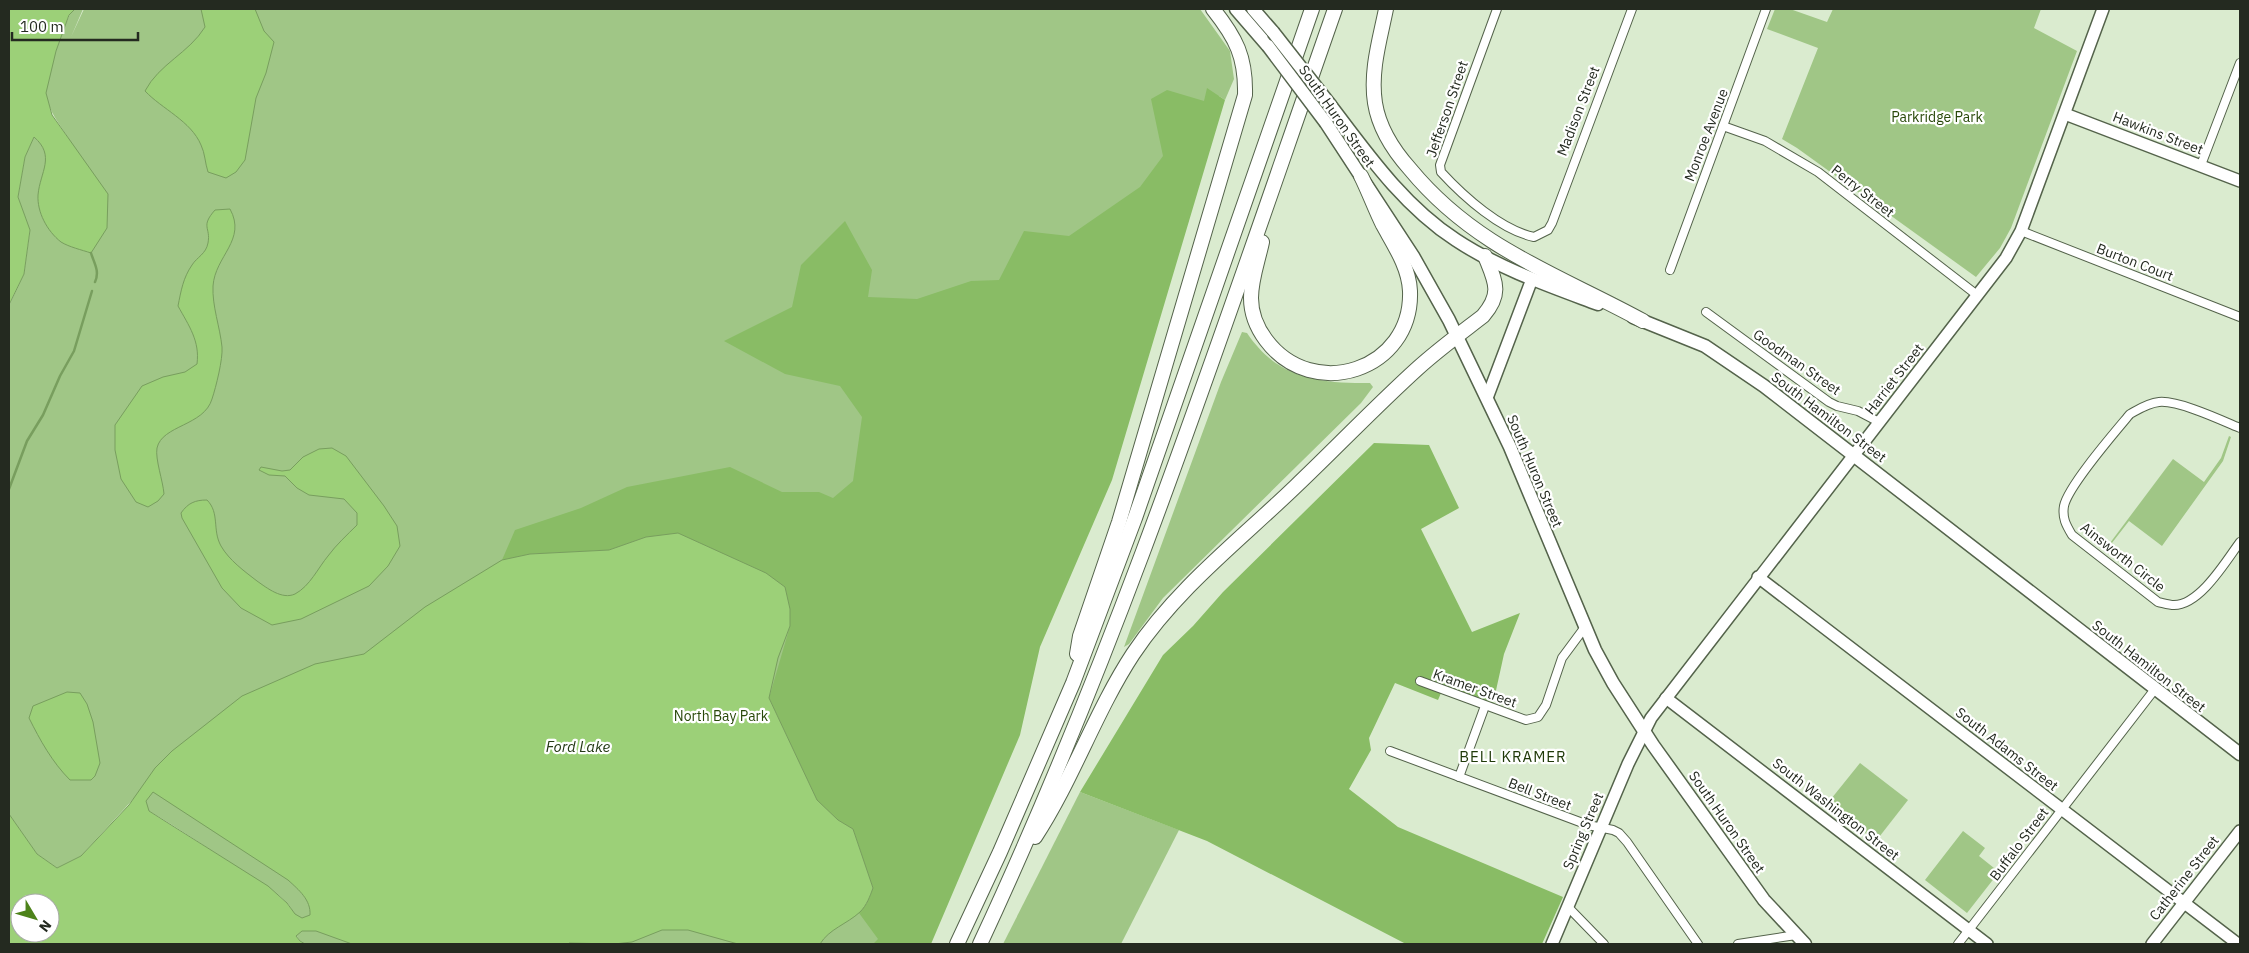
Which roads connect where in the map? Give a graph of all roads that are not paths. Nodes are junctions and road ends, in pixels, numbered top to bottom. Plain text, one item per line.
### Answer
1 (1213, 9) edge
2 (1236, 9) edge
3 (1253, 9) edge
4 (1312, 9) edge
5 (1336, 9) edge
6 (1386, 9) edge
7 (1496, 9) edge
8 (1632, 9) edge
9 (1766, 9) edge
10 (2103, 9) edge
11 (2240, 63) edge
12 (2065, 114) junction
13 (1723, 126) junction
14 (1371, 159) joint
15 (2201, 165) junction
16 (1361, 176) junction
17 (2240, 180) edge
18 (1265, 208) junction
19 (1552, 223) joint
20 (2021, 231) junction
21 (1484, 256) junction
22 (1670, 270) dead end
23 (1532, 279) junction
24 (1977, 295) junction
25 (1706, 312) dead end
26 (2240, 317) edge
27 (1643, 321) junction
28 (1457, 336) junction
29 (1487, 398) junction
30 (1879, 422) junction
31 (2240, 428) edge
32 (1854, 455) junction
33 (2240, 542) edge
34 (1758, 578) junction
35 (1584, 627) junction
36 (1420, 682) dead end
37 (1073, 683) junction
38 (2155, 689) junction
39 (1666, 698) junction
40 (1485, 706) junction
41 (1644, 731) junction
42 (1390, 751) dead end
43 (2240, 754) edge
44 (1459, 777) junction
45 (2062, 809) junction
46 (1601, 827) junction
47 (2240, 831) edge
48 (1016, 867) junction
49 (2184, 903) junction
50 (1568, 907) junction
51 (1969, 930) junction
52 (1800, 939) edge
53 (957, 944) edge
54 (980, 944) edge
55 (1552, 944) edge
56 (1604, 944) edge
57 (1698, 944) edge
58 (1738, 944) edge
59 (1958, 944) edge
60 (1988, 944) edge
61 (2152, 944) edge
62 (2238, 944) edge

1 - 37 highway
2 - 16 main road, South Huron Street, bridge
3 - 14 main road, South Huron Street, bridge
4 - 37 highway
5 - 18 highway
6 - 27 highway
7 - 19 street, Jefferson Street
8 - 19 street, Madison Street
9 - 13 street, Monroe Avenue
10 - 12 street, Harriet Street
11 - 15 street
12 - 15 street, Hawkins Street
12 - 20 street, Harriet Street
13 - 22 street, Monroe Avenue
13 - 24 street, Perry Street
14 - 21 main road, South Hamilton Street
15 - 17 street, Hawkins Street
16 - 18 highway
16 - 28 main road, South Huron Street
18 - 48 highway
20 - 24 street, Harriet Street
20 - 26 street, Burton Court
21 - 23 main road, South Hamilton Street
21 - 28 highway
23 - 27 main road, South Hamilton Street
23 - 29 street
24 - 30 street, Harriet Street
25 - 30 street, Goodman Street
27 - 32 main road, South Hamilton Street
28 - 29 main road, South Huron Street
28 - 48 highway
29 - 35 main road, South Huron Street
30 - 32 street, Harriet Street
31 - 33 street, Ainsworth Circle
32 - 34 street, Harriet Street
32 - 38 main road, South Hamilton Street
34 - 39 street, Harriet Street
34 - 45 street, South Adams Street
35 - 40 street, Kramer Street
35 - 41 main road, South Huron Street
36 - 40 street, Kramer Street
37 - 53 highway
38 - 43 main road, South Hamilton Street
38 - 45 street, Buffalo Street
39 - 41 street, Harriet Street
39 - 51 street, South Washington Street
40 - 44 street
41 - 46 street, Spring Street
41 - 52 main road, South Huron Street
42 - 44 street, Bell Street
44 - 46 street, Bell Street
45 - 49 street, South Adams Street
45 - 51 street, Buffalo Street
46 - 50 street, Spring Street
46 - 57 street, Bell Street
47 - 49 street, Catherine Street
48 - 54 highway
49 - 61 street, Catherine Street
49 - 62 street, South Adams Street
50 - 55 street, Spring Street
50 - 56 street
51 - 59 street, Buffalo Street
51 - 60 street, South Washington Street
52 - 58 street

